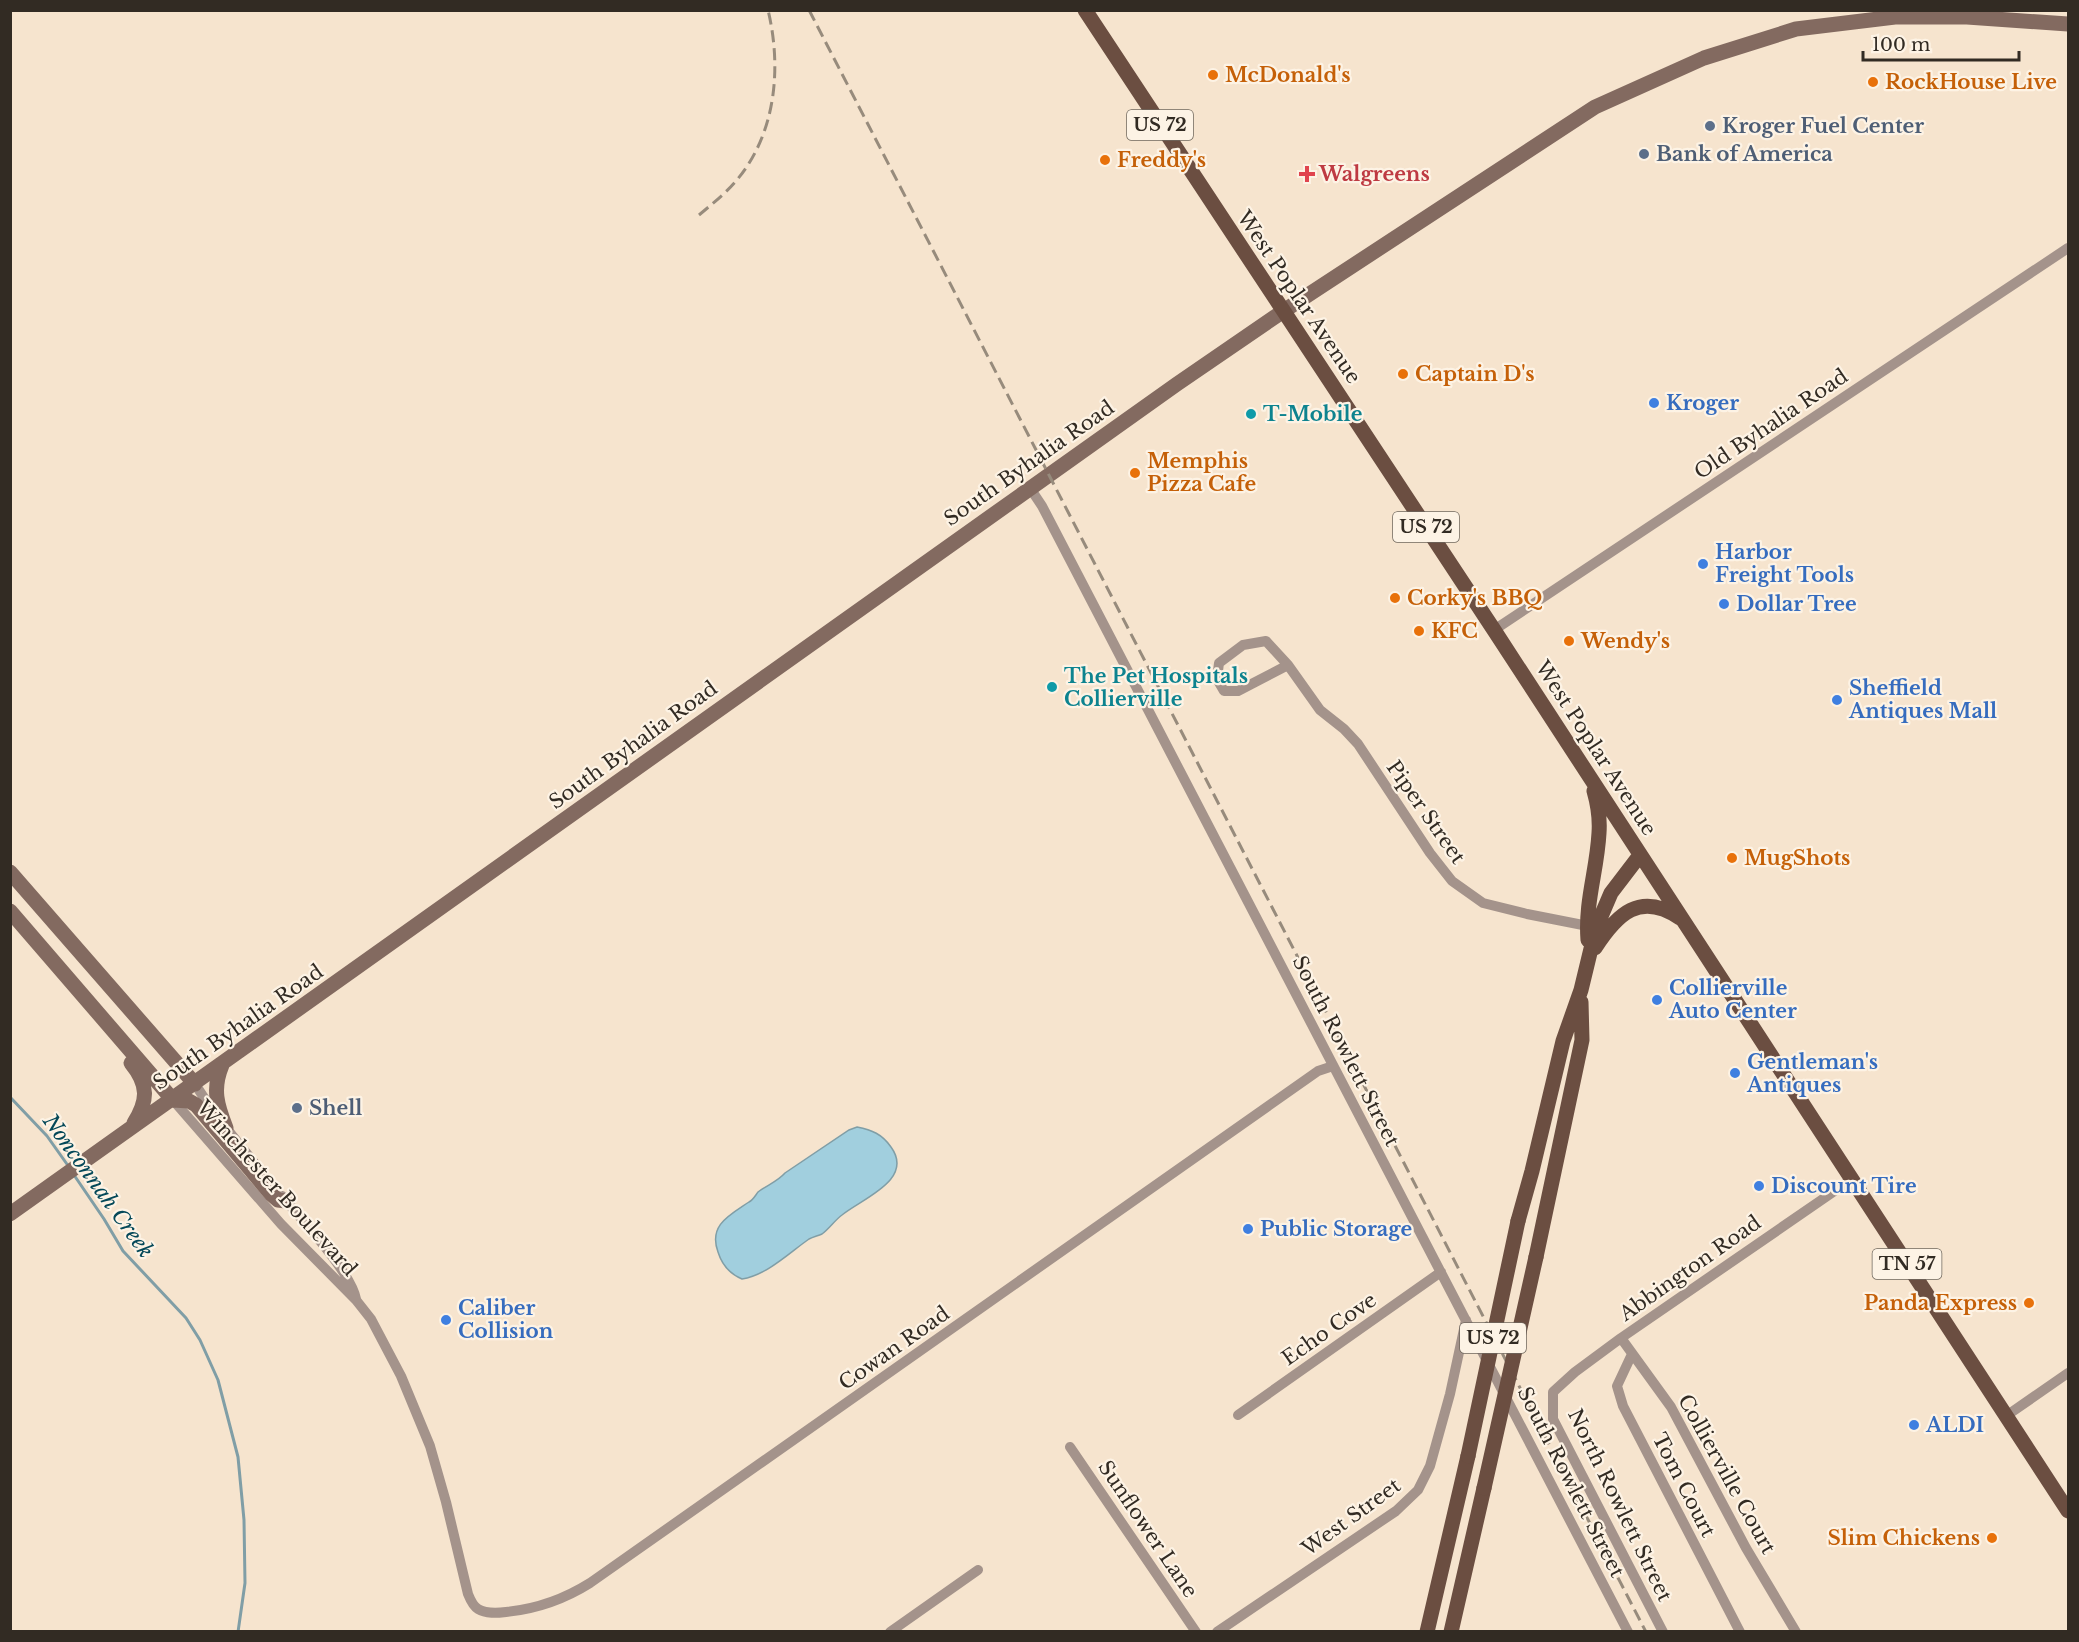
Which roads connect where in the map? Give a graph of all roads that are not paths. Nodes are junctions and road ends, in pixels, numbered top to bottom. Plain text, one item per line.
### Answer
1 (1085, 10) edge
2 (2068, 24) edge
3 (2068, 248) edge
4 (1282, 312) junction
5 (1030, 488) junction
6 (1494, 630) junction
7 (1288, 665) junction
8 (1592, 782) junction
9 (1640, 855) junction
10 (14, 880) edge
11 (10, 910) edge
12 (1683, 920) junction
13 (1597, 928) junction
14 (54, 962) junction
15 (1581, 990) junction
16 (222, 1065) junction
17 (1333, 1066) junction
18 (195, 1084) junction
19 (173, 1100) junction
20 (226, 1128) junction
21 (128, 1131) junction
22 (1852, 1179) junction
23 (286, 1202) junction
24 (10, 1214) edge
25 (1441, 1272) junction
26 (357, 1300) junction
27 (1466, 1320) junction
28 (1621, 1338) junction
29 (1632, 1354) junction
30 (2068, 1373) edge
31 (1553, 1392) joint
32 (1238, 1414) dead end
33 (2006, 1416) junction
34 (1070, 1447) dead end
35 (2068, 1511) edge
36 (978, 1570) dead end
37 (468, 1594) joint
38 (890, 1632) edge
39 (1196, 1632) edge
40 (1216, 1632) edge
41 (1427, 1632) edge
42 (1451, 1632) edge
43 (1628, 1632) edge
44 (1663, 1632) edge
45 (1740, 1632) edge
46 (1796, 1632) edge

1 - 4 main road, West Poplar Avenue / US 72
2 - 4 main road, South Byhalia Road
3 - 6 street, Old Byhalia Road
4 - 5 main road, South Byhalia Road
4 - 6 main road, West Poplar Avenue / US 72
5 - 16 main road, South Byhalia Road
5 - 17 street, South Rowlett Street
6 - 8 main road, West Poplar Avenue / US 72
7 - 7 street, Piper Street
7 - 13 street, Piper Street
8 - 9 main road, West Poplar Avenue / US 72
8 - 13 main road, US 72
9 - 12 main road, West Poplar Avenue / TN 57
9 - 13 main road, US 72
10 - 18 main road
11 - 14 main road
12 - 13 main road
12 - 22 main road, West Poplar Avenue / TN 57
13 - 15 main road, US 72
14 - 18 main road
14 - 19 main road
14 - 21 main road
15 - 41 main road, US 72, bridge
15 - 42 main road, US 72, bridge
16 - 18 main road, South Byhalia Road
16 - 20 main road
17 - 25 street, South Rowlett Street
17 - 37 street, Cowan Road
18 - 19 main road, South Byhalia Road
18 - 20 street, Winchester Boulevard
19 - 21 main road, South Byhalia Road
19 - 23 main road
19 - 26 street, Winchester Boulevard
20 - 23 street, Winchester Boulevard
21 - 24 main road, South Byhalia Road
22 - 28 street, Abbington Road
22 - 33 main road, West Poplar Avenue / TN 57
23 - 26 street, Winchester Boulevard
25 - 27 street, South Rowlett Street
25 - 32 street, Echo Cove
26 - 37 street, Winchester Boulevard
27 - 40 street, West Street
27 - 43 street, South Rowlett Street
28 - 29 street, Collierville Court
28 - 31 street, Abbington Road
29 - 45 street, Tom Court
29 - 46 street, Collierville Court
30 - 33 street
31 - 44 street, North Rowlett Street
33 - 35 main road, West Poplar Avenue / TN 57
34 - 39 street, Sunflower Lane
36 - 38 street

